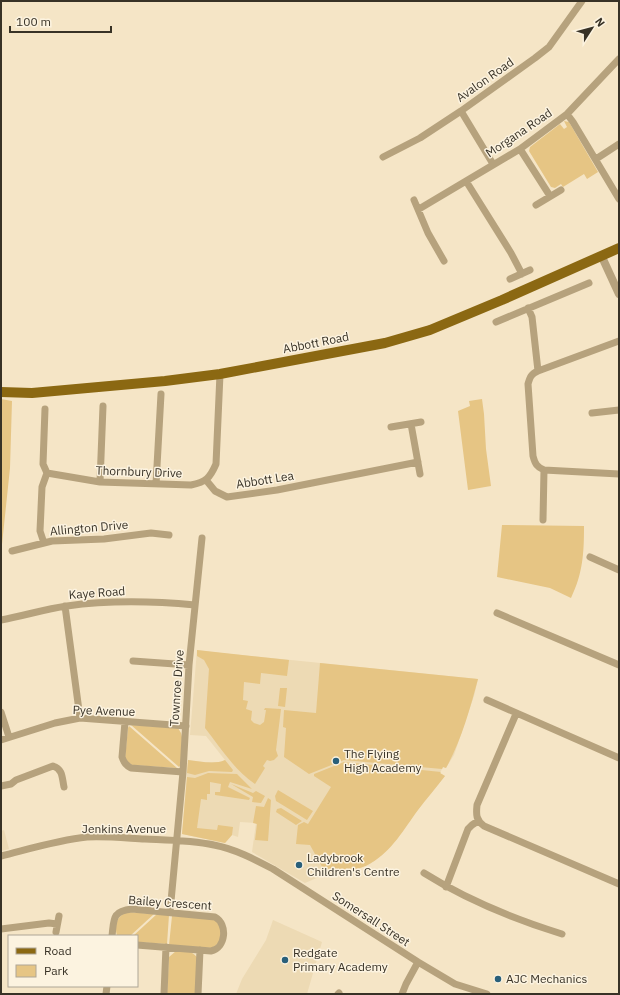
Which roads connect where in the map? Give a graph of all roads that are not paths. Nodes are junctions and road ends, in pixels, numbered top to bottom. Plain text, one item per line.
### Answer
1 (582, 1) edge
2 (619, 59) edge
3 (461, 111) junction
4 (567, 114) junction
5 (619, 144) edge
6 (520, 149) junction
7 (382, 156) dead end
8 (596, 159) junction
9 (493, 164) junction
10 (466, 181) junction
11 (561, 190) dead end
12 (550, 196) junction
13 (619, 199) edge
14 (414, 200) dead end
15 (536, 204) dead end
16 (419, 209) junction
17 (619, 248) edge
18 (602, 257) junction
19 (444, 261) dead end
20 (530, 270) dead end
21 (522, 274) junction
22 (510, 279) dead end
23 (589, 283) dead end
24 (619, 294) edge
25 (528, 308) junction
26 (496, 322) dead end
27 (619, 341) edge
28 (538, 370) junction
29 (220, 374) junction
30 (1, 392) edge
31 (161, 394) dead end
32 (103, 406) dead end
33 (45, 409) dead end
34 (619, 410) edge
35 (592, 413) dead end
36 (421, 422) dead end
37 (412, 424) junction
38 (391, 427) dead end
39 (418, 462) junction
40 (544, 470) junction
41 (47, 473) junction
42 (420, 474) dead end
43 (619, 474) edge
44 (206, 480) junction
45 (100, 482) junction
46 (156, 484) junction
47 (543, 520) dead end
48 (169, 535) dead end
49 (202, 538) dead end
50 (44, 543) junction
51 (12, 551) dead end
52 (590, 557) dead end
53 (619, 570) edge
54 (65, 606) junction
55 (195, 606) junction
56 (497, 613) dead end
57 (1, 620) edge
58 (133, 661) dead end
59 (619, 665) edge
60 (190, 666) junction
61 (487, 700) dead end
62 (1, 712) edge
63 (516, 714) junction
64 (80, 718) junction
65 (125, 722) junction
66 (186, 726) junction
67 (9, 737) junction
68 (1, 740) edge
69 (619, 758) edge
70 (182, 772) junction
71 (1, 786) edge
72 (64, 787) dead end
73 (478, 822) junction
74 (176, 840) junction
75 (1, 856) edge
76 (424, 873) dead end
77 (619, 884) edge
78 (446, 887) junction
79 (170, 912) junction
80 (59, 916) dead end
81 (57, 924) junction
82 (1, 929) edge
83 (56, 932) dead end
84 (562, 934) dead end
85 (112, 935) edge
86 (138, 945) edge
87 (166, 947) junction
88 (200, 950) junction
89 (418, 962) junction
90 (164, 994) edge
91 (198, 994) edge
92 (402, 994) edge
93 (487, 994) edge

1 - 3 street, Avalon Road
2 - 4 street, Morgana Road
3 - 7 street, Avalon Road
3 - 9 street
4 - 6 street, Morgana Road
4 - 8 street
5 - 8 street
6 - 9 street, Morgana Road
6 - 12 street
8 - 13 street
9 - 10 street, Morgana Road
10 - 16 street, Morgana Road
10 - 21 street
11 - 12 street
12 - 15 street
14 - 16 street
16 - 19 street
17 - 18 main road, Abbott Road
18 - 24 street
18 - 29 main road, Abbott Road
20 - 21 street
21 - 22 street
23 - 25 street
25 - 26 street
25 - 28 street
27 - 28 street
28 - 40 street
29 - 30 main road, Abbott Road
29 - 44 street
31 - 46 street
32 - 45 street
33 - 41 street
34 - 35 street
36 - 37 street
37 - 38 street
37 - 39 street
39 - 42 street
39 - 44 street, Abbott Lea
40 - 43 street
40 - 47 street
41 - 45 street, Thornbury Drive
41 - 50 street
44 - 46 street, Thornbury Drive
45 - 46 street, Thornbury Drive
48 - 50 street, Allington Drive
49 - 55 street, Townroe Drive
50 - 51 street, Allington Drive
52 - 53 street
54 - 55 street, Kaye Road
54 - 57 street, Kaye Road
54 - 64 street
55 - 60 street, Townroe Drive
56 - 59 street
58 - 60 street
60 - 66 street, Townroe Drive
61 - 63 street
62 - 67 street
63 - 69 street
63 - 73 street
64 - 65 street, Pye Avenue
64 - 67 street, Pye Avenue
65 - 66 street, Pye Avenue
65 - 70 street
66 - 70 street, Townroe Drive
67 - 68 street, Pye Avenue
70 - 74 street, Townroe Drive
71 - 72 street
73 - 77 street
73 - 78 street
74 - 75 street, Jenkins Avenue
74 - 79 street, Townroe Drive
74 - 89 street, Somersall Street
76 - 78 street
78 - 84 street
79 - 85 street, Bailey Crescent
79 - 88 street, Bailey Crescent
80 - 81 street
81 - 82 street
81 - 83 street
86 - 87 street, Bailey Crescent
87 - 88 street, Bailey Crescent
87 - 90 street
88 - 91 street
89 - 92 street
89 - 93 street, Somersall Street

